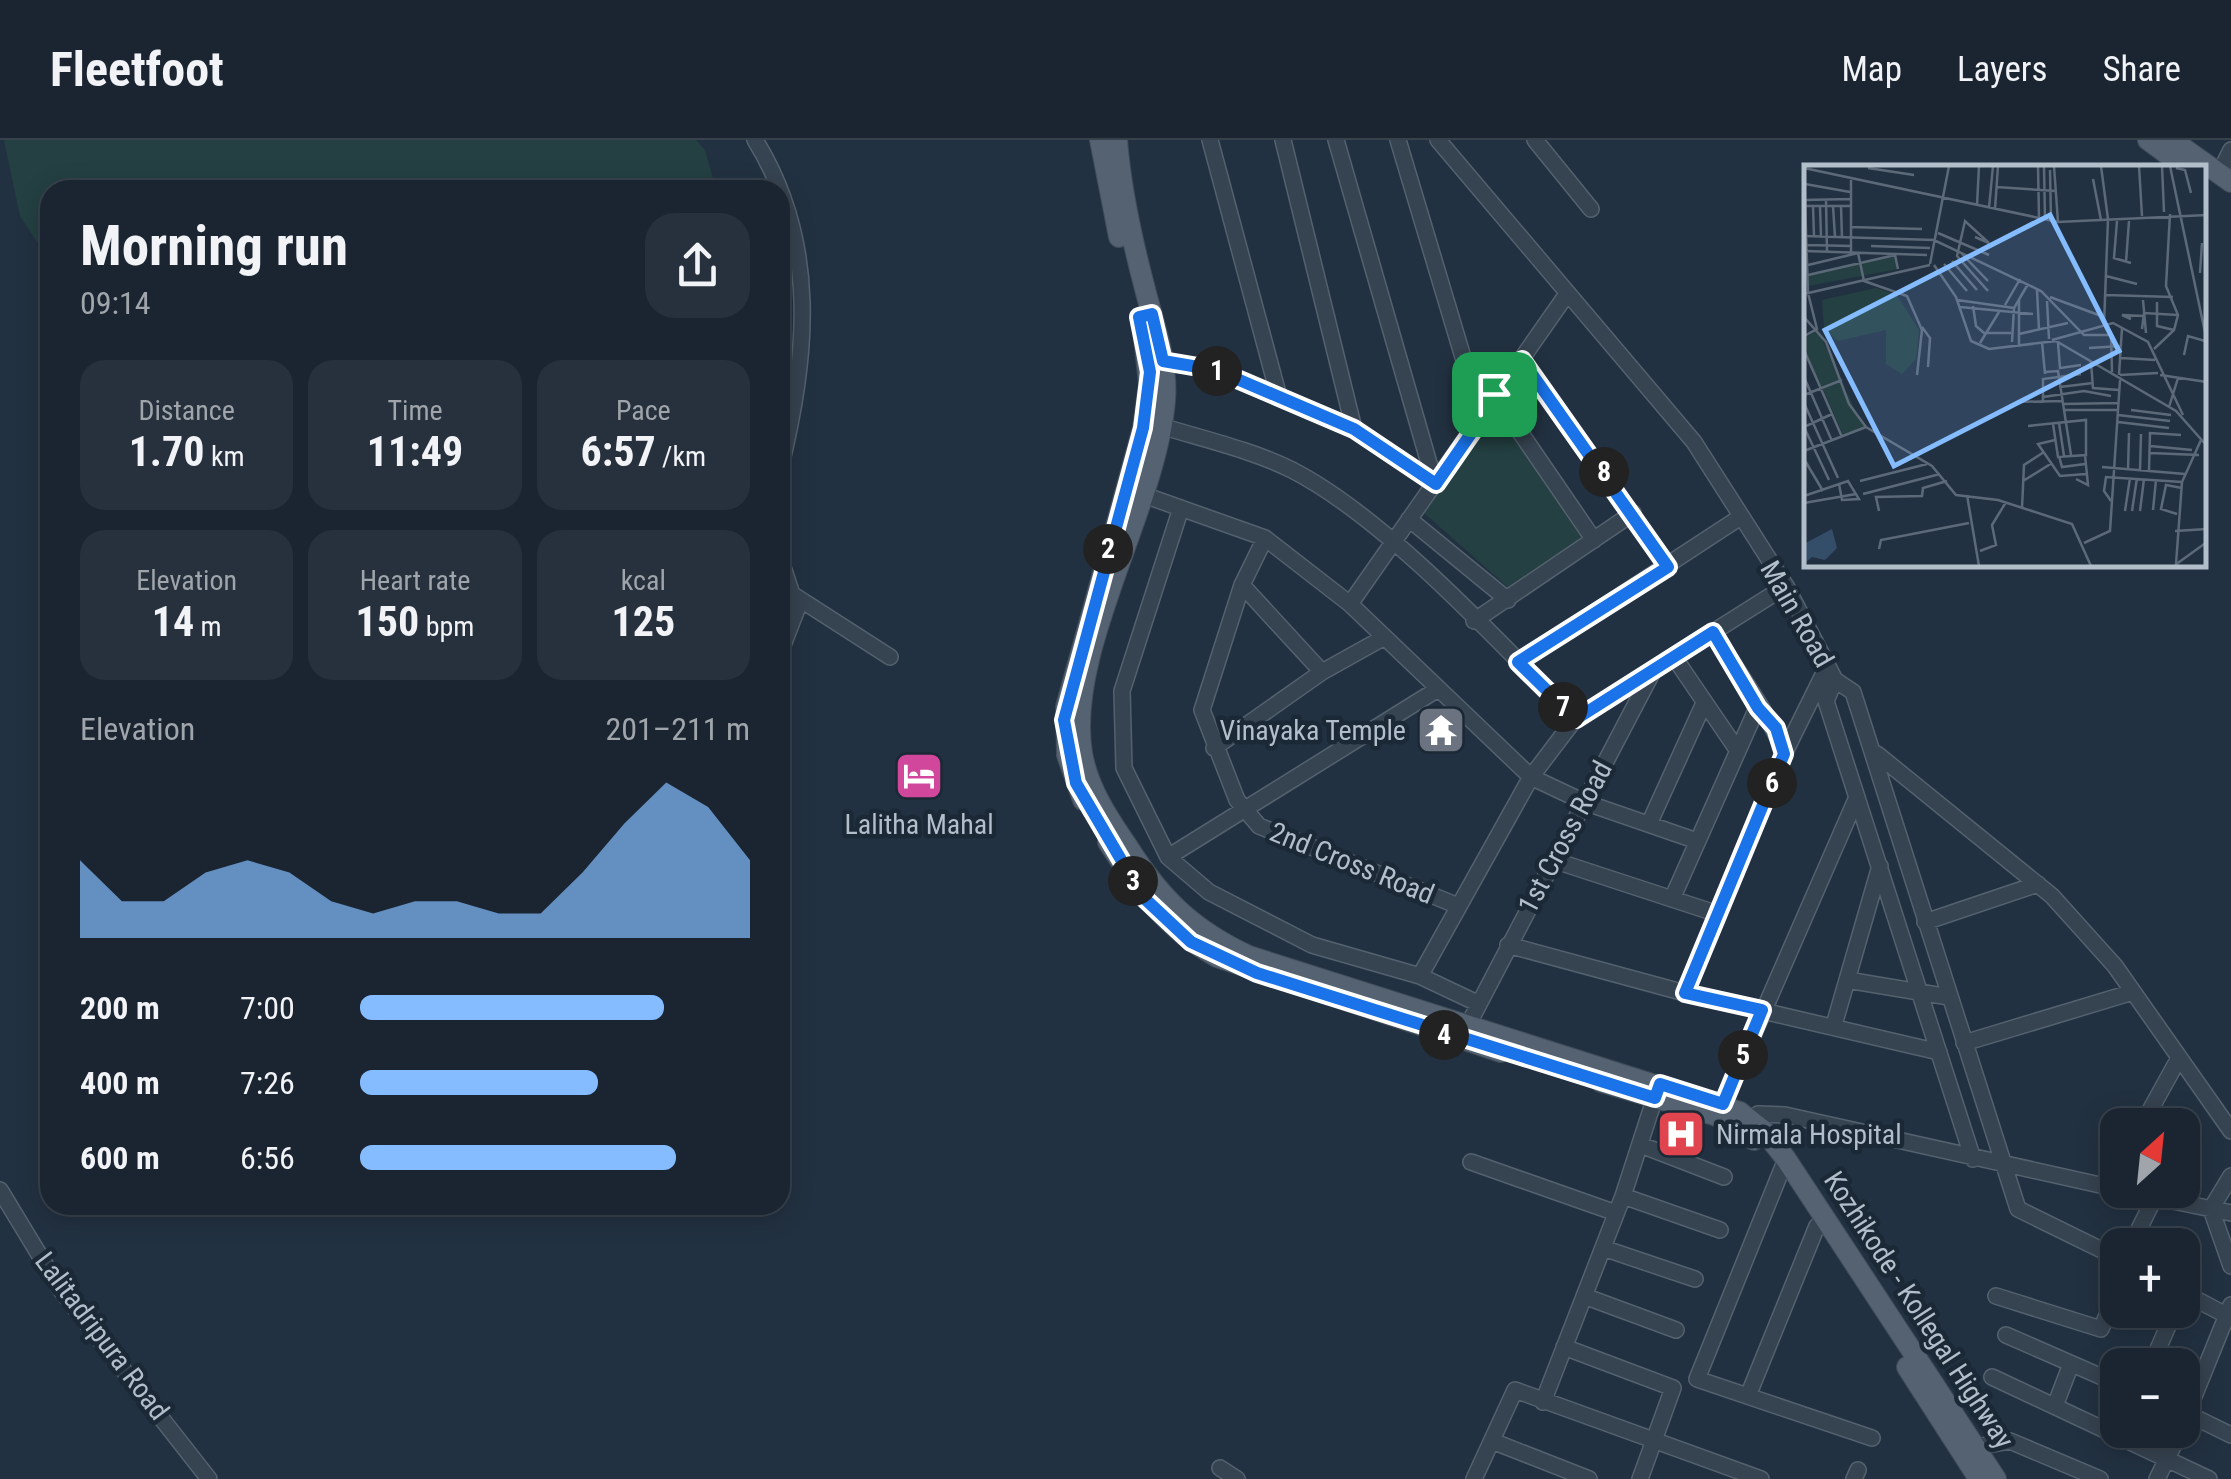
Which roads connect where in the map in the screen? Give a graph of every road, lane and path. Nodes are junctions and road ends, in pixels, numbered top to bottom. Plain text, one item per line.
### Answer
1 (755, 140) edge
2 (1100, 140) edge
3 (1116, 140) edge
4 (1210, 140) edge
5 (1283, 140) edge
6 (1336, 140) edge
7 (1398, 140) edge
8 (1438, 140) edge
9 (1535, 140) edge
10 (2148, 140) edge
11 (2174, 141) edge
12 (2231, 150) edge
13 (2182, 165) edge
14 (2203, 165) edge
15 (2218, 178) edge
16 (775, 180) edge
17 (2231, 198) edge
18 (1590, 208) dead end
19 (790, 221) edge
20 (1567, 294) junction
21 (1145, 316) junction
22 (1522, 360) junction
23 (1163, 361) junction
24 (1494, 394) junction
25 (1279, 397) junction
26 (1480, 414) junction
27 (1160, 426) junction
28 (1354, 429) junction
29 (790, 430) edge
30 (1436, 484) junction
31 (1141, 494) junction
32 (1181, 508) junction
33 (1633, 513) junction
34 (1410, 518) junction
35 (1739, 518) junction
36 (1264, 538) junction
37 (1594, 540) junction
38 (1391, 541) junction
39 (1668, 567) junction
40 (790, 582) edge
41 (1242, 585) junction
42 (1786, 586) junction
43 (796, 596) junction
44 (1508, 600) junction
45 (1350, 604) junction
46 (1474, 620) junction
47 (1713, 632) junction
48 (790, 633) edge
49 (1383, 638) junction
50 (1674, 657) junction
51 (890, 658) dead end
52 (1518, 662) junction
53 (1654, 670) junction
54 (1322, 672) junction
55 (1831, 674) junction
56 (1438, 689) junction
57 (1704, 703) junction
58 (1758, 708) junction
59 (1576, 719) junction
60 (1214, 748) junction
61 (1738, 751) junction
62 (1875, 752) junction
63 (1784, 754) junction
64 (1532, 777) junction
65 (1857, 797) junction
66 (1584, 802) junction
67 (1246, 810) junction
68 (1649, 824) junction
69 (1696, 841) junction
70 (1168, 856) junction
71 (1553, 860) junction
72 (1880, 866) junction
73 (2038, 884) junction
74 (1672, 899) junction
75 (1456, 905) junction
76 (1718, 914) junction
77 (1925, 922) junction
78 (1508, 945) junction
79 (1420, 976) junction
80 (1847, 980) junction
81 (2133, 992) junction
82 (1685, 993) junction
83 (1921, 994) junction
84 (1950, 998) junction
85 (1477, 1003) junction
86 (1762, 1010) junction
87 (1834, 1026) junction
88 (1467, 1027) junction
89 (1964, 1043) junction
90 (1939, 1052) junction
91 (2179, 1058) junction
92 (1658, 1092) junction
93 (1723, 1104) junction
94 (2151, 1108) edge
95 (1746, 1125) junction
96 (2231, 1130) edge
97 (1641, 1145) junction
98 (1972, 1159) junction
99 (1471, 1162) dead end
100 (1783, 1163) junction
101 (2004, 1167) junction
102 (2231, 1176) edge
103 (1724, 1177) dead end
104 (2100, 1186) edge
105 (0, 1190) edge
106 (1623, 1196) junction
107 (2200, 1206) edge
108 (2211, 1208) junction
109 (1616, 1213) junction
110 (2231, 1213) edge
111 (1817, 1226) junction
112 (1720, 1230) dead end
113 (1603, 1248) junction
114 (2100, 1249) edge
115 (2231, 1266) edge
116 (1695, 1280) dead end
117 (1584, 1296) junction
118 (1996, 1296) dead end
119 (2200, 1299) edge
120 (2230, 1310) edge
121 (2101, 1328) edge
122 (1676, 1330) dead end
123 (2006, 1336) dead end
124 (1564, 1347) junction
125 (2072, 1364) junction
126 (2100, 1376) edge
127 (1992, 1377) dead end
128 (1697, 1378) junction
129 (2200, 1380) edge
130 (1673, 1388) junction
131 (1748, 1396) junction
132 (1543, 1402) junction
133 (2055, 1406) junction
134 (2200, 1424) edge
135 (2230, 1432) edge
136 (1872, 1438) dead end
137 (1492, 1441) junction
138 (1653, 1441) junction
139 (2173, 1448) edge
140 (1970, 1450) junction
141 (2170, 1458) junction
142 (1220, 1468) dead end
143 (209, 1479) edge
144 (1237, 1479) edge
145 (1474, 1479) edge
146 (1589, 1479) edge
147 (1640, 1479) edge
148 (1761, 1479) edge
149 (1961, 1479) edge
150 (1979, 1479) edge
151 (1996, 1479) edge
152 (2100, 1479) edge
153 (2157, 1479) edge
154 (2210, 1479) edge

1 - 16 street
2 - 21 main road, Kozhikode - Kollegal Highway
3 - 21 main road, Kozhikode - Kollegal Highway
4 - 25 street
5 - 28 street
6 - 30 street
7 - 26 street
8 - 20 street, Main Road
9 - 18 street
10 - 13 main road
11 - 14 main road
12 - 15 street
15 - 17 main road
19 - 29 street
20 - 22 street
20 - 35 street, Main Road
21 - 23 main road, Kozhikode - Kollegal Highway
21 - 92 main road, Kozhikode - Kollegal Highway
22 - 24 street
22 - 33 street
23 - 25 street
23 - 27 main road, Kozhikode - Kollegal Highway
24 - 26 street
24 - 37 street
25 - 28 street
26 - 30 street
27 - 31 main road, Kozhikode - Kollegal Highway
27 - 38 street
28 - 30 street
30 - 34 street
31 - 32 street
31 - 88 main road, Kozhikode - Kollegal Highway
32 - 36 street
32 - 70 street
33 - 37 street
33 - 39 street
34 - 38 street
34 - 44 street
35 - 39 street
35 - 42 street, Main Road
36 - 41 street, 2nd Cross Road
36 - 45 street
37 - 44 street
38 - 45 street
38 - 46 street
39 - 52 street
40 - 43 street
41 - 54 street
41 - 60 street, 2nd Cross Road
42 - 47 street
42 - 55 street, Main Road
43 - 48 street
43 - 51 street
44 - 46 street
45 - 49 street
46 - 52 street
47 - 50 street
47 - 58 street
49 - 54 street
49 - 56 street
50 - 53 street
50 - 57 street
52 - 59 street
53 - 59 street
53 - 66 street, 1st Cross Road
54 - 60 street
55 - 62 street, Main Road
55 - 63 street
55 - 65 street
56 - 64 street
56 - 67 street
57 - 61 street
57 - 68 street
58 - 61 street
58 - 63 street
59 - 64 street
60 - 67 street, 2nd Cross Road
61 - 69 street
62 - 73 street
62 - 77 street, Main Road
63 - 76 street
64 - 66 street
64 - 75 street
65 - 72 street
65 - 86 street
66 - 68 street
66 - 71 street, 1st Cross Road
67 - 70 street
67 - 75 street, 2nd Cross Road
68 - 69 street
69 - 74 street
70 - 79 street
71 - 74 street
71 - 78 street, 1st Cross Road
72 - 80 street
72 - 83 street
73 - 77 street
73 - 81 street
74 - 76 street
75 - 79 street
76 - 82 street
77 - 84 street, Main Road
78 - 82 street
78 - 85 street, 1st Cross Road
79 - 85 street
80 - 83 street
80 - 87 street
81 - 89 street
81 - 91 street
82 - 86 street
83 - 84 street
83 - 90 street
84 - 89 street, Main Road
85 - 88 street, 1st Cross Road
86 - 87 street
86 - 93 street
87 - 90 street
88 - 92 main road, Kozhikode - Kollegal Highway
89 - 101 street, Main Road
90 - 98 street
91 - 94 street
91 - 96 street
92 - 93 main road, Kozhikode - Kollegal Highway
92 - 95 main road, Kozhikode - Kollegal Highway
92 - 97 street
93 - 95 main road, Kozhikode - Kollegal Highway
95 - 98 street
95 - 100 main road, Kozhikode - Kollegal Highway
97 - 103 street
97 - 106 street
98 - 101 street
99 - 109 street
100 - 111 main road, Kozhikode - Kollegal Highway
100 - 128 street
100 - 140 main road, Kozhikode - Kollegal Highway
101 - 104 street
101 - 114 street, Main Road
102 - 108 street
105 - 143 street, Lalitadripura Road
106 - 109 street
106 - 112 street
107 - 108 street
108 - 110 street
108 - 115 street
109 - 113 street
111 - 131 street
111 - 140 main road, Kozhikode - Kollegal Highway
113 - 116 street
113 - 117 street
117 - 122 street
117 - 124 street
118 - 121 street
119 - 120 street
120 - 129 street
123 - 125 street
124 - 130 street
124 - 132 street
125 - 126 street
125 - 133 street
127 - 133 street
128 - 130 street
128 - 131 street
130 - 138 street
131 - 136 street
132 - 137 street
132 - 138 street
133 - 141 street
134 - 135 street
137 - 145 street
137 - 146 street
138 - 147 street
138 - 148 street
139 - 141 street
140 - 149 street
140 - 150 main road, Kozhikode - Kollegal Highway
140 - 151 main road, Kozhikode - Kollegal Highway
140 - 152 street
141 - 153 street
141 - 154 street
142 - 144 street

